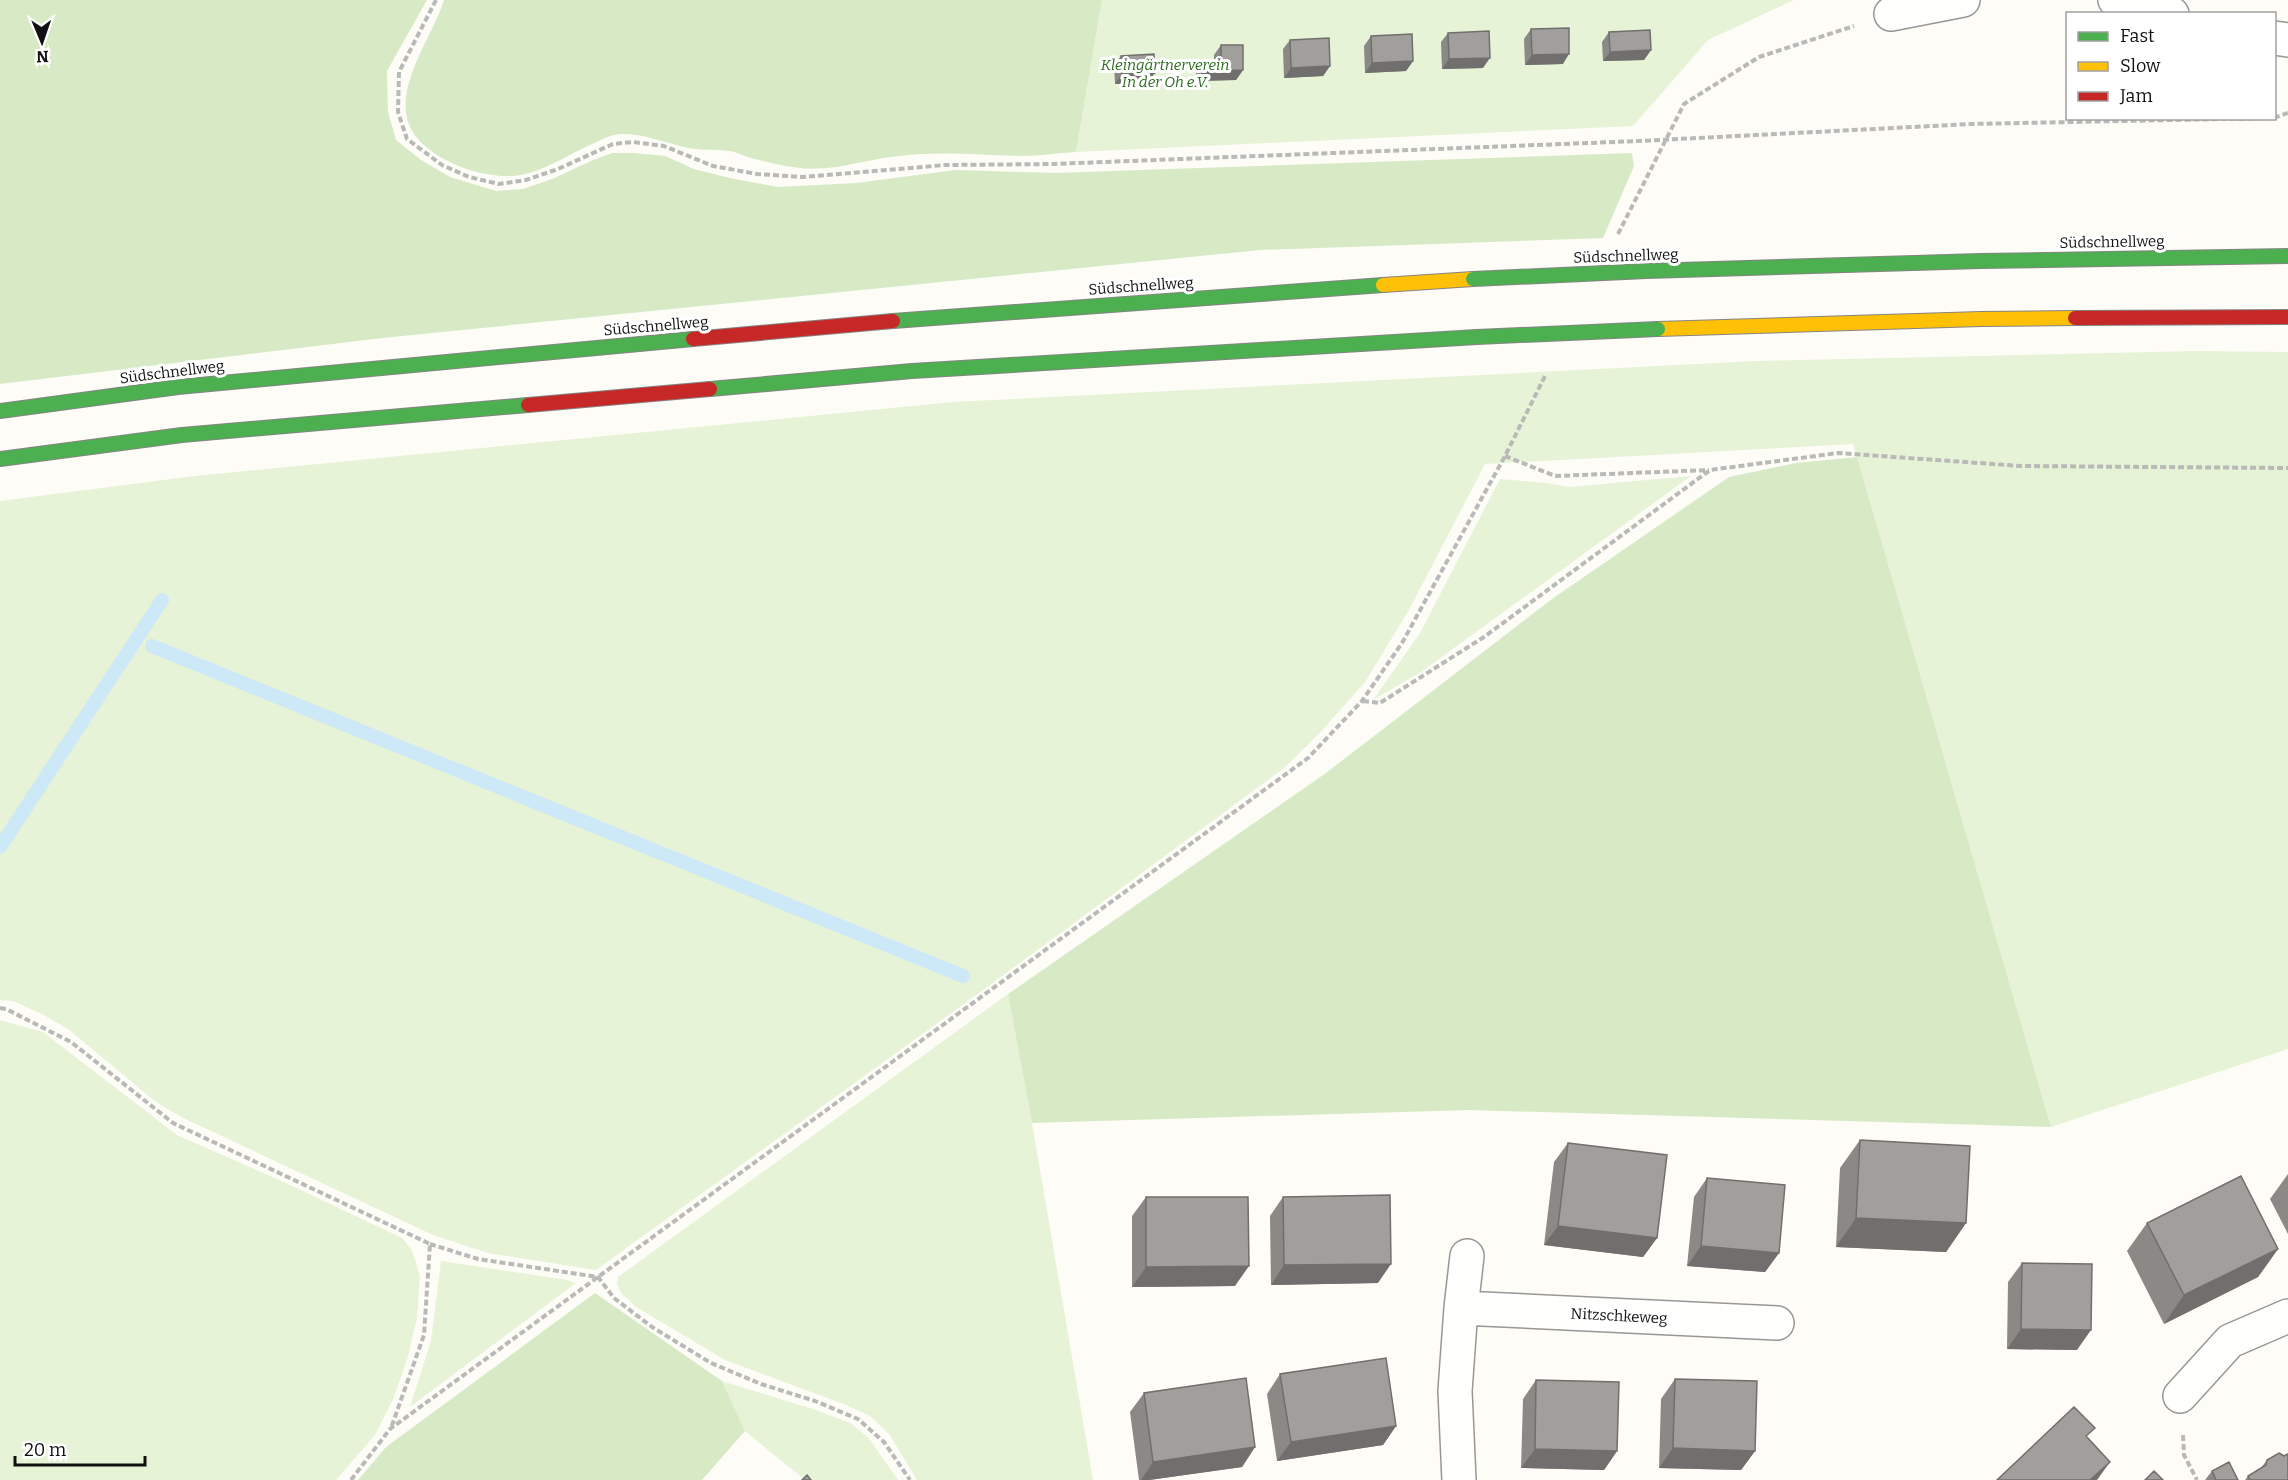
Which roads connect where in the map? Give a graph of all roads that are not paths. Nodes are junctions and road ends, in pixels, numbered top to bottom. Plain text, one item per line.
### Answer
1 (1963, 0) edge
2 (2115, 0) edge
3 (2164, 12) edge
4 (1891, 14) road end
5 (2288, 256) edge
6 (2288, 317) edge
7 (0, 411) edge
8 (0, 459) edge
9 (1467, 1256) dead end
10 (1461, 1308) junction
11 (2288, 1316) edge
12 (1777, 1323) dead end
13 (2180, 1396) road end
14 (1459, 1480) edge

1 - 4 street
2 - 3 street
5 - 7 highway, Südschnellweg, bridge
6 - 8 highway, bridge
9 - 10 street
10 - 12 street, Nitzschkeweg
10 - 14 street
11 - 13 street

